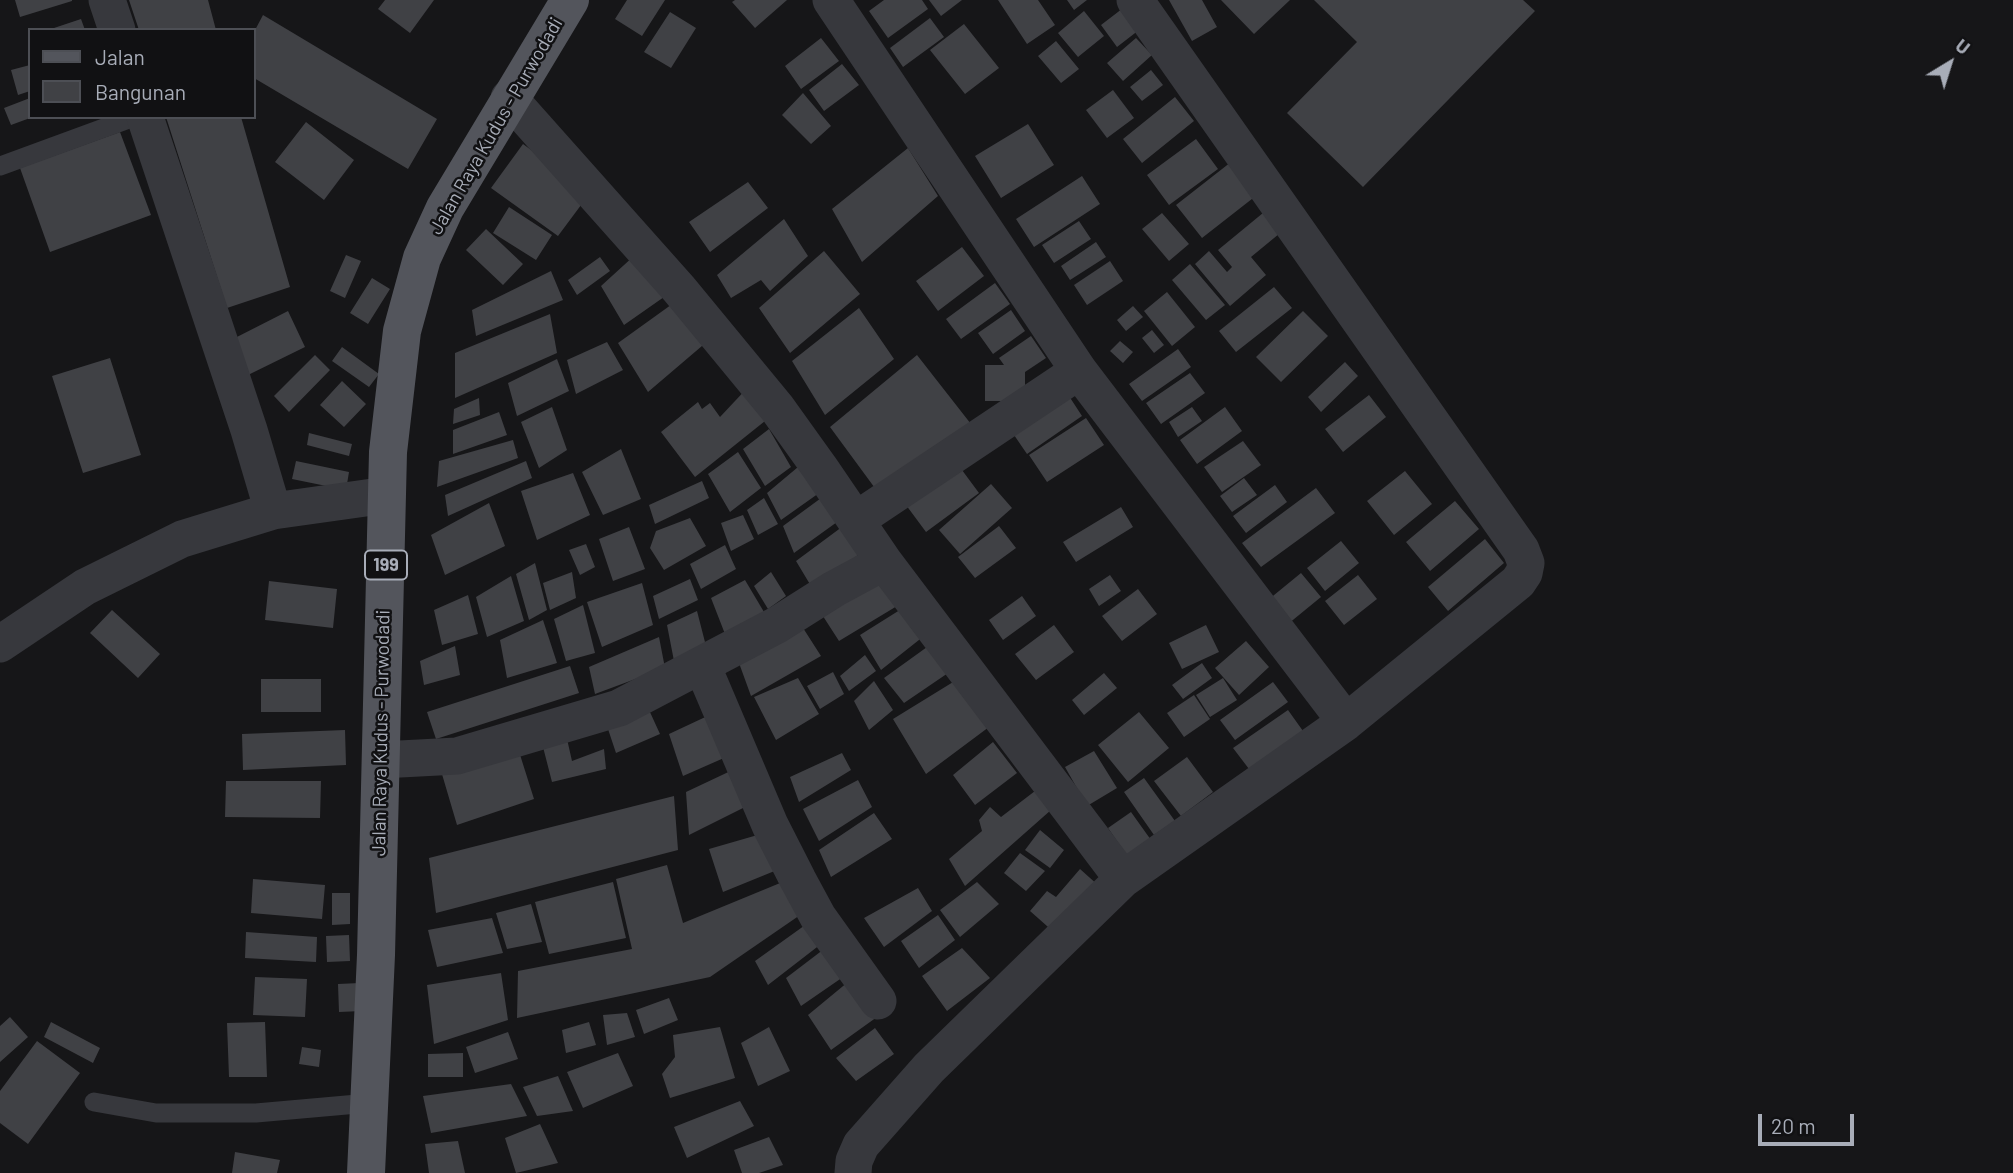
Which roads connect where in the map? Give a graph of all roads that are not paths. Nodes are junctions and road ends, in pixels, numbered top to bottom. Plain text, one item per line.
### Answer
1 (107, 0) edge
2 (570, 0) edge
3 (831, 0) edge
4 (1135, 0) edge
5 (116, 28) edge
6 (509, 98) junction
7 (129, 119) edge
8 (146, 119) edge
9 (0, 166) edge
10 (1079, 371) junction
11 (387, 495) junction
12 (273, 511) junction
13 (856, 520) junction
14 (884, 562) junction
15 (0, 644) edge
16 (702, 665) junction
17 (1346, 722) junction
18 (381, 760) junction
19 (1123, 879) junction
20 (878, 1001) dead end
21 (94, 1102) dead end
22 (369, 1103) junction
23 (366, 1173) edge
24 (853, 1173) edge

1 - 5 street
2 - 6 main road, Jalan Raya Kudus - Purwodadi / 199
3 - 10 street
4 - 17 street
6 - 11 main road, Jalan Raya Kudus - Purwodadi / 199
6 - 13 street
7 - 9 lane
8 - 12 street
10 - 13 street
10 - 17 street
11 - 12 street
11 - 18 main road, Jalan Raya Kudus - Purwodadi / 199
12 - 15 street
13 - 14 street
14 - 16 street
14 - 19 street
16 - 18 street
16 - 20 street
17 - 19 street
18 - 22 main road, Jalan Raya Kudus - Purwodadi / 199
19 - 24 street
21 - 22 lane
22 - 23 main road, Jalan Raya Kudus - Purwodadi / 199

